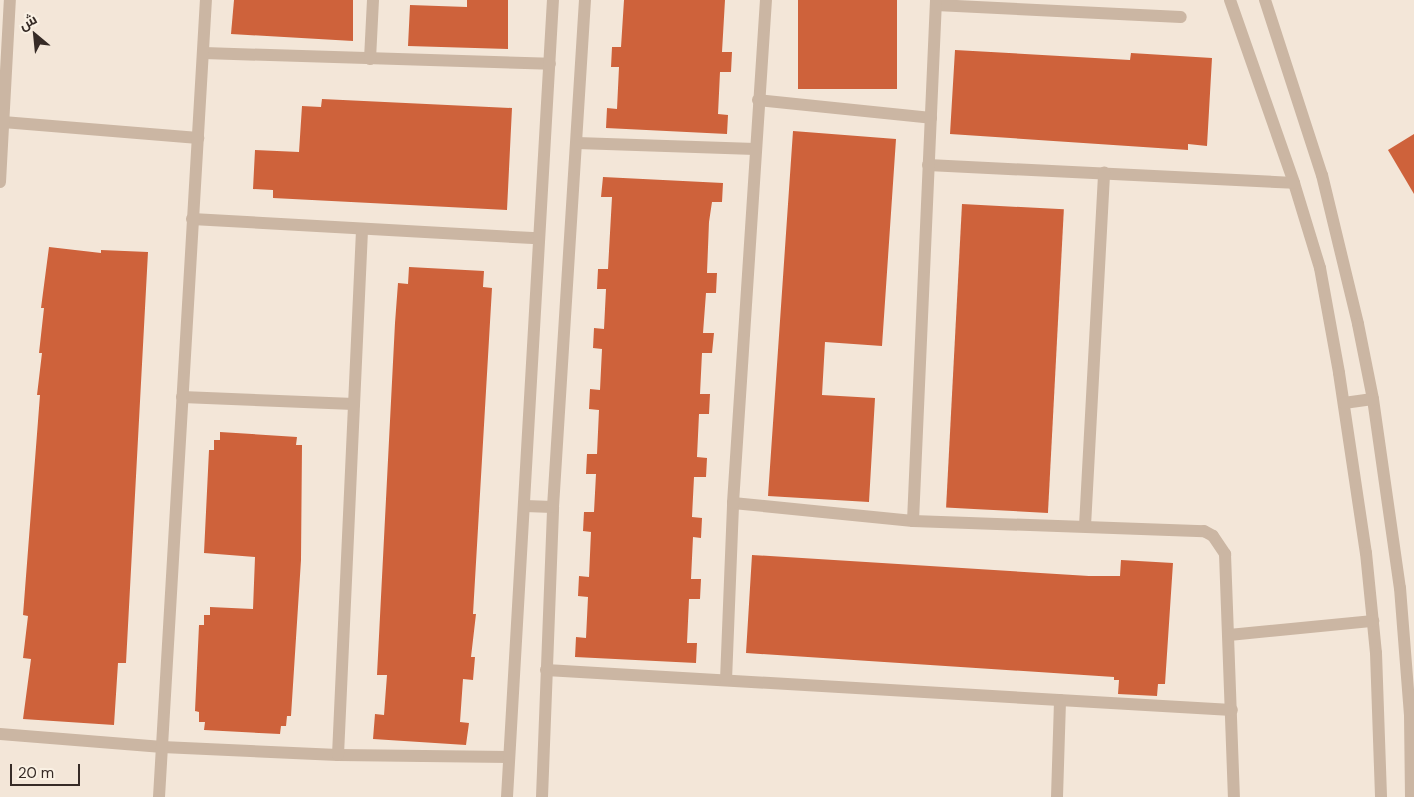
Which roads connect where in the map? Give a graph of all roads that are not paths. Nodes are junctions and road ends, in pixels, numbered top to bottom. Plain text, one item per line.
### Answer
1 (10, 0) edge
2 (206, 0) edge
3 (373, 0) edge
4 (553, 0) edge
5 (585, 0) edge
6 (766, 0) edge
7 (1230, 0) edge
8 (1264, 0) edge
9 (936, 3) edge
10 (1181, 17) dead end
11 (204, 53) junction
12 (370, 59) junction
13 (550, 64) junction
14 (758, 100) junction
15 (931, 118) junction
16 (3, 122) junction
17 (198, 138) junction
18 (577, 143) junction
19 (755, 149) junction
20 (928, 165) junction
21 (1104, 173) junction
22 (0, 182) edge
23 (1294, 183) junction
24 (192, 218) junction
25 (362, 230) junction
26 (537, 238) junction
27 (182, 397) junction
28 (1373, 399) junction
29 (1344, 403) junction
30 (354, 404) junction
31 (733, 503) junction
32 (525, 506) junction
33 (552, 507) junction
34 (913, 521) junction
35 (1085, 526) junction
36 (1373, 621) junction
37 (1229, 635) junction
38 (546, 670) junction
39 (726, 680) junction
40 (1060, 700) junction
41 (1232, 710) junction
42 (0, 734) edge
43 (162, 747) junction
44 (338, 756) junction
45 (509, 757) junction
46 (159, 797) edge
47 (507, 797) edge
48 (542, 797) edge
49 (1056, 797) edge
50 (1234, 797) edge
51 (1381, 797) edge
52 (1411, 797) edge

1 - 16 street
2 - 11 street
3 - 12 street
4 - 13 street
5 - 18 street
6 - 14 street
7 - 23 street
8 - 28 street
9 - 10 street
9 - 15 street
11 - 12 street
11 - 17 street
12 - 13 street
13 - 26 street
14 - 15 street
14 - 19 street
15 - 20 street
16 - 17 street
16 - 22 street
17 - 24 street
18 - 19 street
18 - 33 street
19 - 31 street
20 - 21 street
20 - 34 street
21 - 23 street
21 - 35 street
23 - 29 street
24 - 25 street
24 - 27 street
25 - 26 street
25 - 30 street
26 - 32 street
27 - 30 street
27 - 43 street
28 - 29 street
28 - 52 street
29 - 36 street
30 - 44 street
31 - 34 street
31 - 39 street
32 - 33 street
32 - 45 street
33 - 38 street
34 - 35 street
35 - 37 street
36 - 37 street
36 - 51 street
37 - 41 street
38 - 39 street
38 - 48 street
39 - 40 street
40 - 41 street
40 - 49 street
41 - 50 street
42 - 43 street
43 - 44 street
43 - 46 street
44 - 45 street
45 - 47 street

